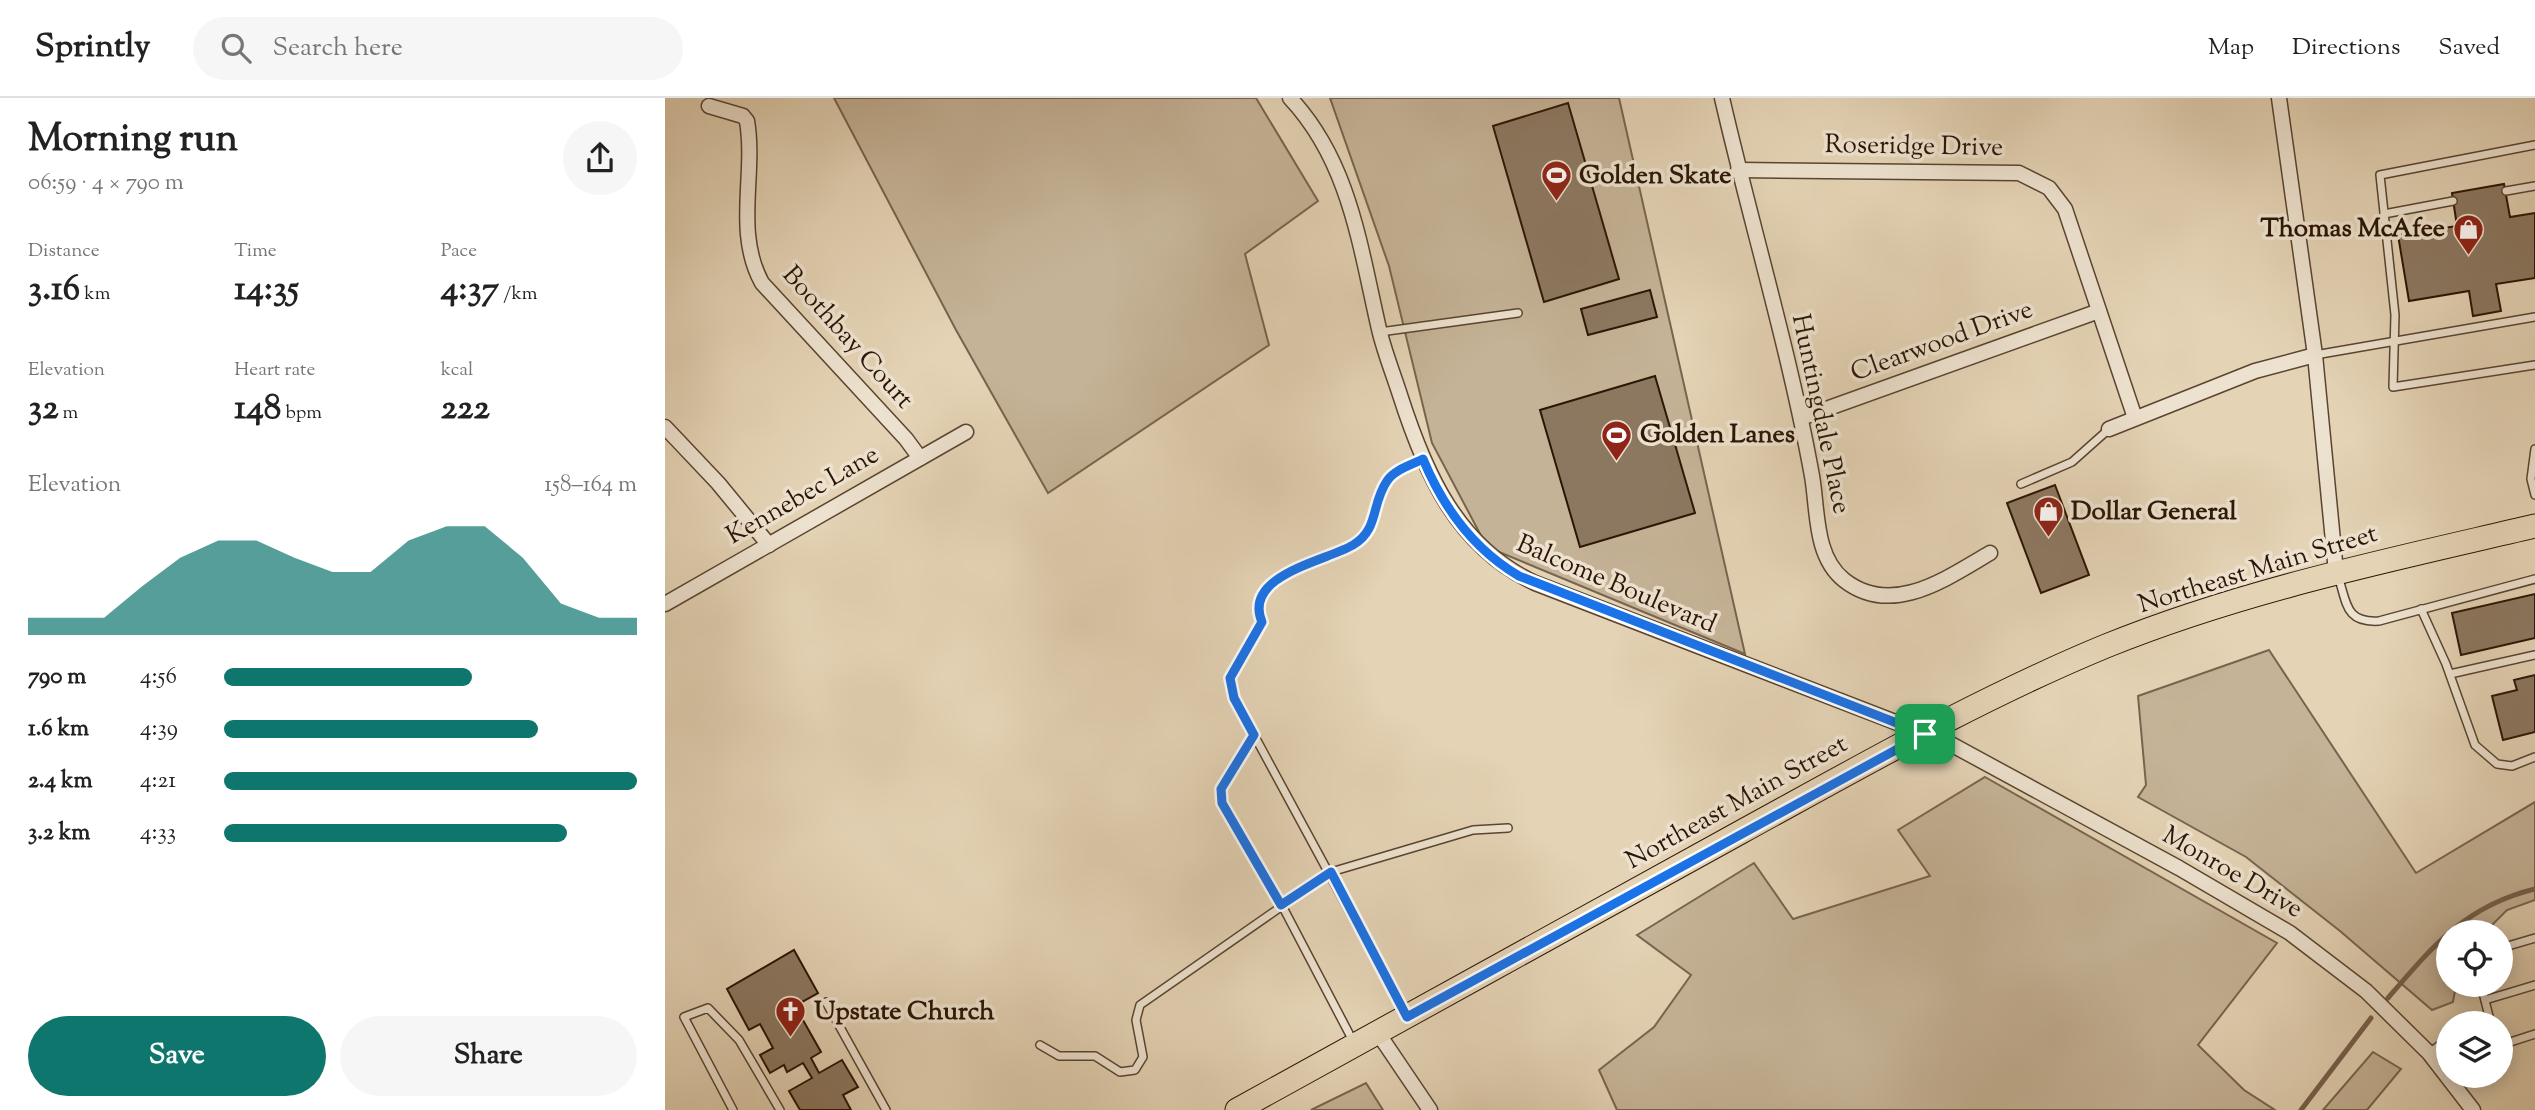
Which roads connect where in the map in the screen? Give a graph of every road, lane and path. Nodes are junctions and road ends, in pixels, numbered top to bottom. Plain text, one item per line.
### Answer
1 (1290, 98) edge
2 (1722, 98) edge
3 (2279, 98) edge
4 (706, 102) edge
5 (2535, 145) edge
6 (1738, 170) junction
7 (2535, 186) edge
8 (2506, 191) dead end
9 (2453, 201) dead end
10 (2384, 214) junction
11 (2099, 311) junction
12 (1518, 313) dead end
13 (2535, 317) edge
14 (1380, 332) junction
15 (2393, 343) junction
16 (2315, 355) junction
17 (2535, 365) edge
18 (1801, 418) junction
19 (2135, 418) junction
20 (665, 426) edge
21 (2109, 429) joint
22 (966, 432) dead end
23 (2535, 449) edge
24 (919, 458) junction
25 (1423, 459) junction
26 (2021, 484) dead end
27 (2535, 495) edge
28 (2535, 526) edge
29 (769, 545) junction
30 (1990, 553) dead end
31 (2336, 572) junction
32 (2535, 579) edge
33 (665, 604) edge
34 (2421, 609) junction
35 (2535, 655) edge
36 (2450, 674) junction
37 (1925, 734) junction
38 (1254, 735) junction
39 (2535, 757) edge
40 (1508, 828) dead end
41 (1331, 872) junction
42 (1281, 905) junction
43 (2535, 938) edge
44 (2513, 944) edge
45 (2535, 985) edge
46 (2484, 997) edge
47 (2485, 1000) junction
48 (826, 1002) dead end
49 (2488, 1011) edge
50 (1407, 1017) junction
51 (1378, 1033) junction
52 (2535, 1034) edge
53 (2513, 1041) edge
54 (1039, 1045) dead end
55 (1355, 1045) junction
56 (2436, 1047) edge
57 (2429, 1052) junction
58 (733, 1110) edge
59 (780, 1110) edge
60 (886, 1110) edge
61 (1237, 1110) edge
62 (1430, 1110) edge
63 (2473, 1110) edge

1 - 14 street, Balcome Boulevard
2 - 6 street, Huntingdale Place
3 - 16 street
4 - 24 street, Boothbay Court
5 - 10 lane
6 - 11 street, Roseridge Drive
6 - 18 street, Huntingdale Place
7 - 8 lane
9 - 10 lane
10 - 15 lane
11 - 18 street, Clearwood Drive
11 - 19 street, Roseridge Drive
12 - 14 lane
13 - 15 lane
14 - 25 street, Balcome Boulevard
15 - 16 lane
15 - 17 lane
16 - 19 street
16 - 31 street
18 - 30 street, Huntingdale Place
19 - 21 street
20 - 29 street
21 - 26 lane
22 - 24 street, Kennebec Lane
23 - 27 lane
24 - 29 street, Kennebec Lane
25 - 37 street, Balcome Boulevard
25 - 38 lane
28 - 31 main road, Northeast Main Street
29 - 33 street, Kennebec Lane
31 - 34 lane
31 - 37 main road, Northeast Main Street
32 - 34 lane
34 - 36 lane
35 - 36 lane
36 - 39 lane
37 - 50 main road, Northeast Main Street
37 - 57 street, Monroe Drive
38 - 41 lane
38 - 42 lane
40 - 41 lane
41 - 42 lane
41 - 50 lane
42 - 54 lane
42 - 55 lane
43 - 44 lane
45 - 47 lane
46 - 47 lane
47 - 49 lane
48 - 60 lane
50 - 51 main road, Northeast Main Street
51 - 55 main road, Northeast Main Street
51 - 62 street
52 - 53 lane
55 - 61 main road, Northeast Main Street
56 - 57 lane
57 - 63 street, Monroe Drive
58 - 59 lane

